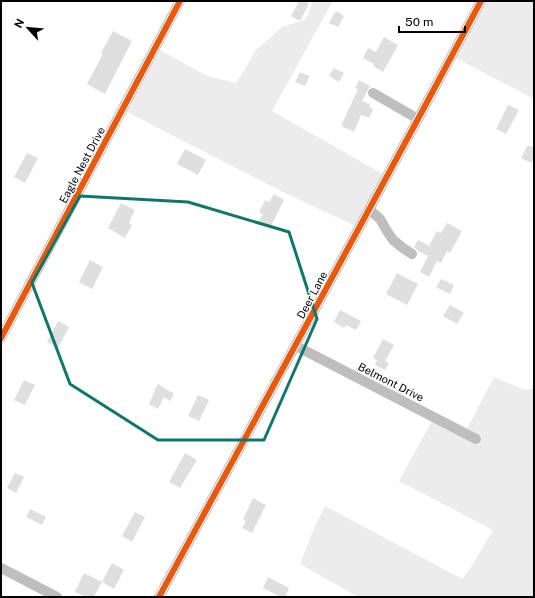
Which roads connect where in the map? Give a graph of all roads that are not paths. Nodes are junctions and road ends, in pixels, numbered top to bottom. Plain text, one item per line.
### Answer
1 (180, 1) edge
2 (481, 1) edge
3 (373, 93) dead end
4 (418, 120) junction
5 (370, 210) junction
6 (412, 254) dead end
7 (1, 338) edge
8 (296, 346) junction
9 (476, 439) dead end
10 (1, 568) edge
11 (57, 597) edge
12 (159, 597) edge

1 - 7 street, Eagle Nest Drive
2 - 4 street, Deer Lane
3 - 4 street
4 - 5 street, Deer Lane
5 - 6 street
5 - 8 street, Deer Lane
8 - 9 street, Belmont Drive
8 - 12 street, Deer Lane
10 - 11 street

